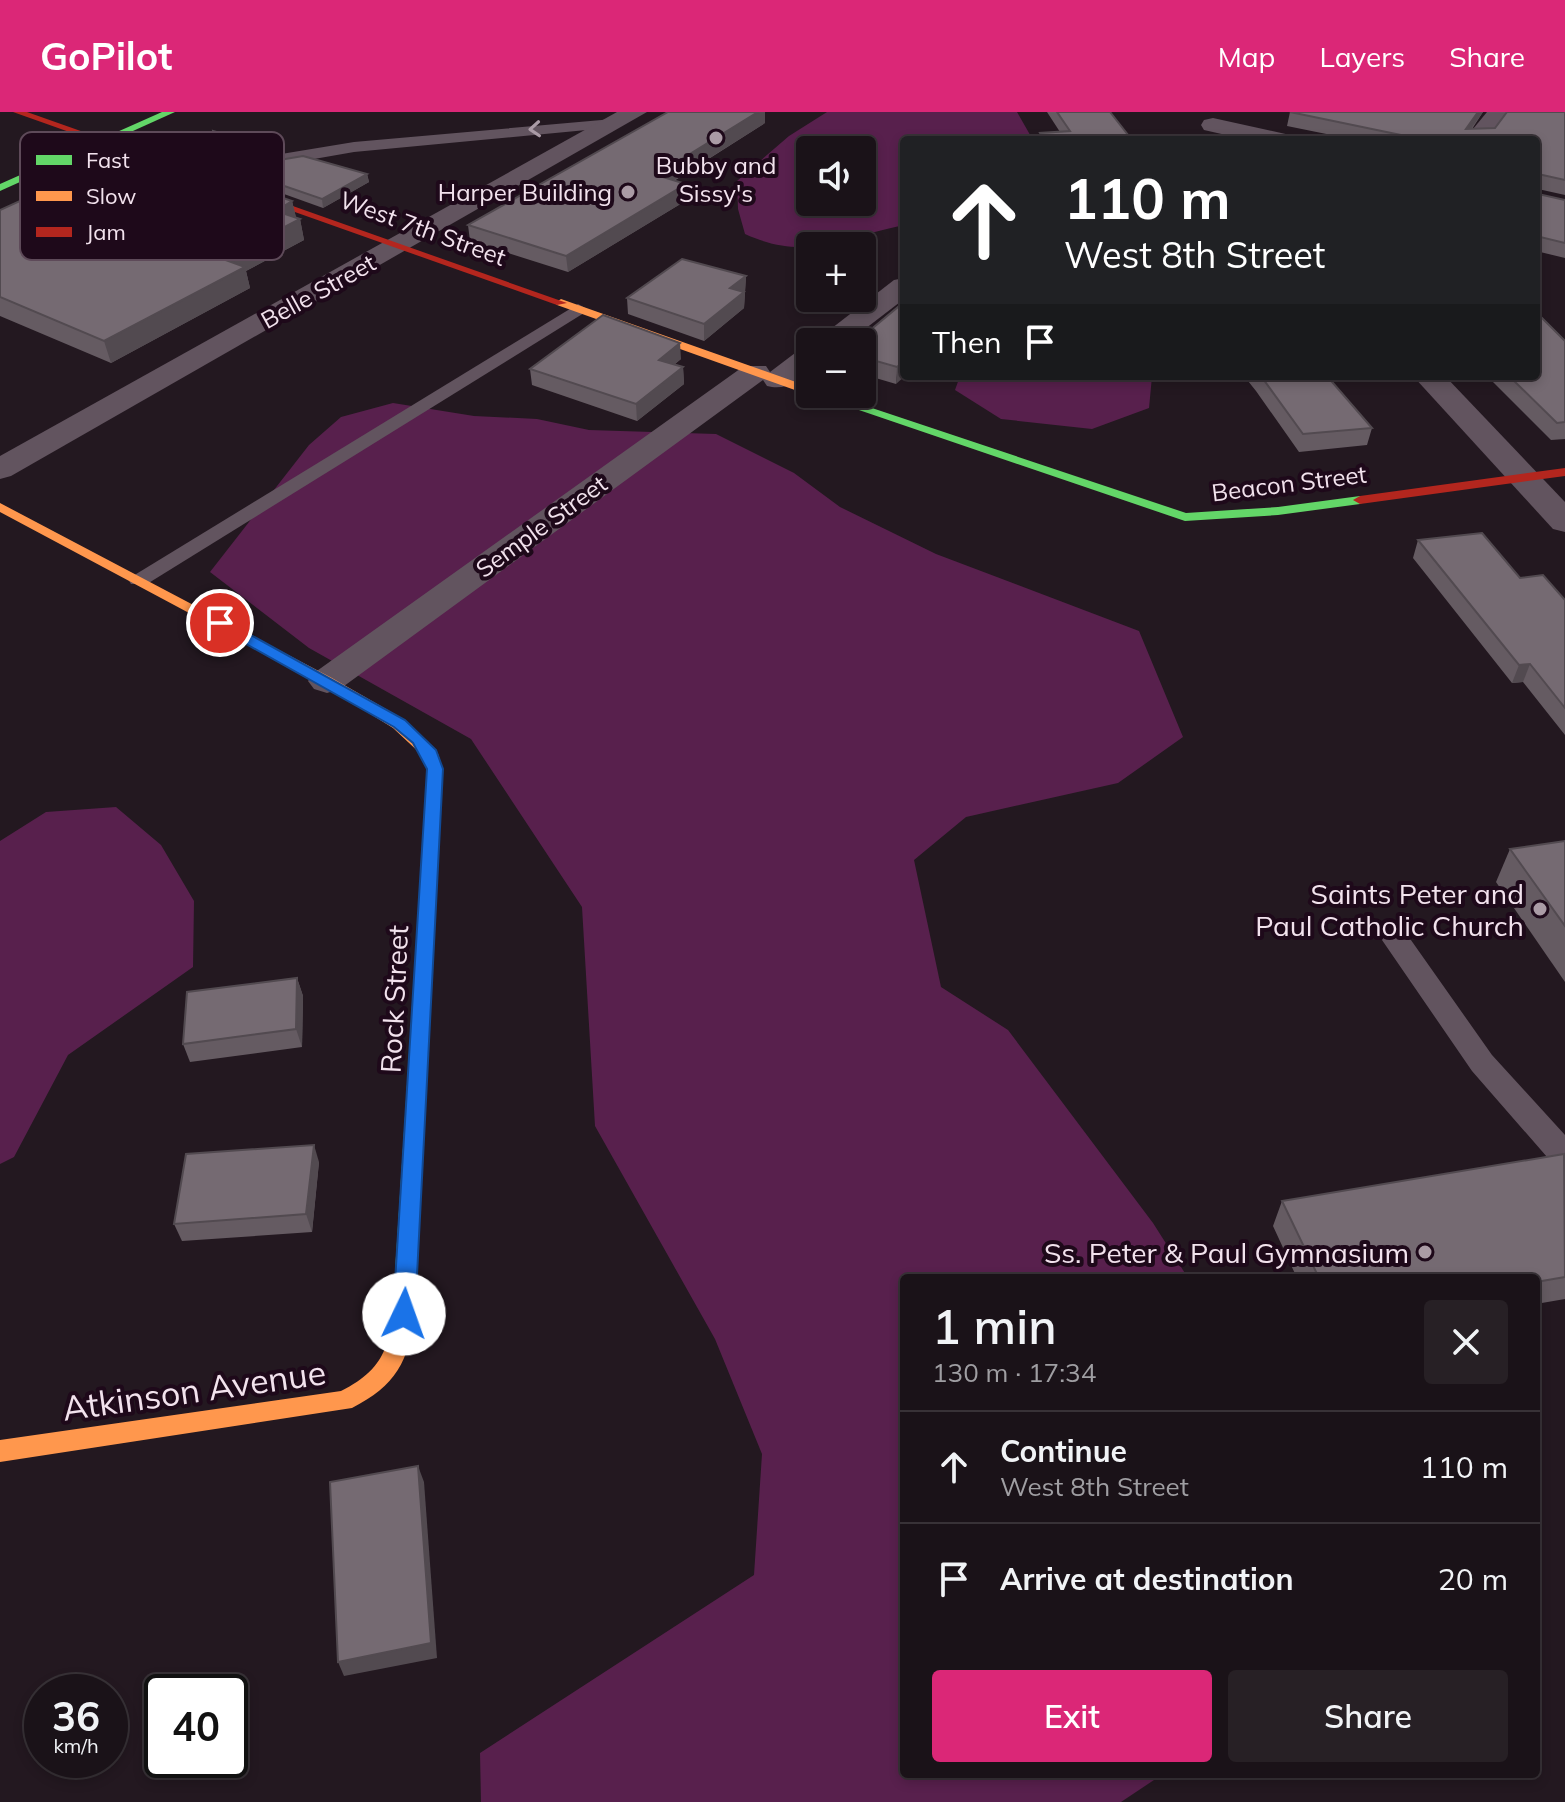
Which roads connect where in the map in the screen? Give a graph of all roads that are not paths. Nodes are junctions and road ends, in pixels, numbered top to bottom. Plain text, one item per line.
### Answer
1 (18, 112) edge
2 (170, 112) edge
3 (1500, 112) edge
4 (624, 118) edge
5 (1214, 126) edge
6 (78, 132) edge
7 (125, 132) edge
8 (1262, 136) edge
9 (1479, 136) edge
10 (284, 156) edge
11 (20, 179) edge
12 (0, 188) edge
13 (284, 204) edge
14 (399, 245) junction
15 (900, 289) edge
16 (578, 309) junction
17 (848, 328) edge
18 (796, 362) edge
19 (766, 376) junction
20 (1432, 380) edge
21 (796, 386) edge
22 (859, 408) edge
23 (0, 469) edge
24 (1565, 472) edge
25 (1523, 477) junction
26 (0, 507) edge
27 (1565, 522) edge
28 (139, 579) junction
29 (327, 681) junction
30 (1396, 940) dead end
31 (1565, 1156) edge
32 (388, 1372) joint
33 (0, 1451) edge

1 - 6 main road, West 7th Street
2 - 7 main road
3 - 9 street
4 -> 10 lane
4 - 14 street, Belle Street
5 - 8 street
11 - 12 main road
13 - 14 main road, West 7th Street
14 - 16 main road, West 7th Street
14 - 23 street, Belle Street
15 - 17 street
16 - 19 main road, West 7th Street
16 - 28 lane
18 - 19 street, Semple Street
19 - 21 main road, West 7th Street
19 - 29 street, Semple Street
20 - 25 street
22 - 25 main road, Beacon Street
24 - 25 main road, Beacon Street
25 - 27 street
26 - 28 main road, Rock Street
28 - 29 main road, Rock Street
29 - 32 main road, Rock Street
30 - 31 lane
32 - 33 main road, Atkinson Avenue

